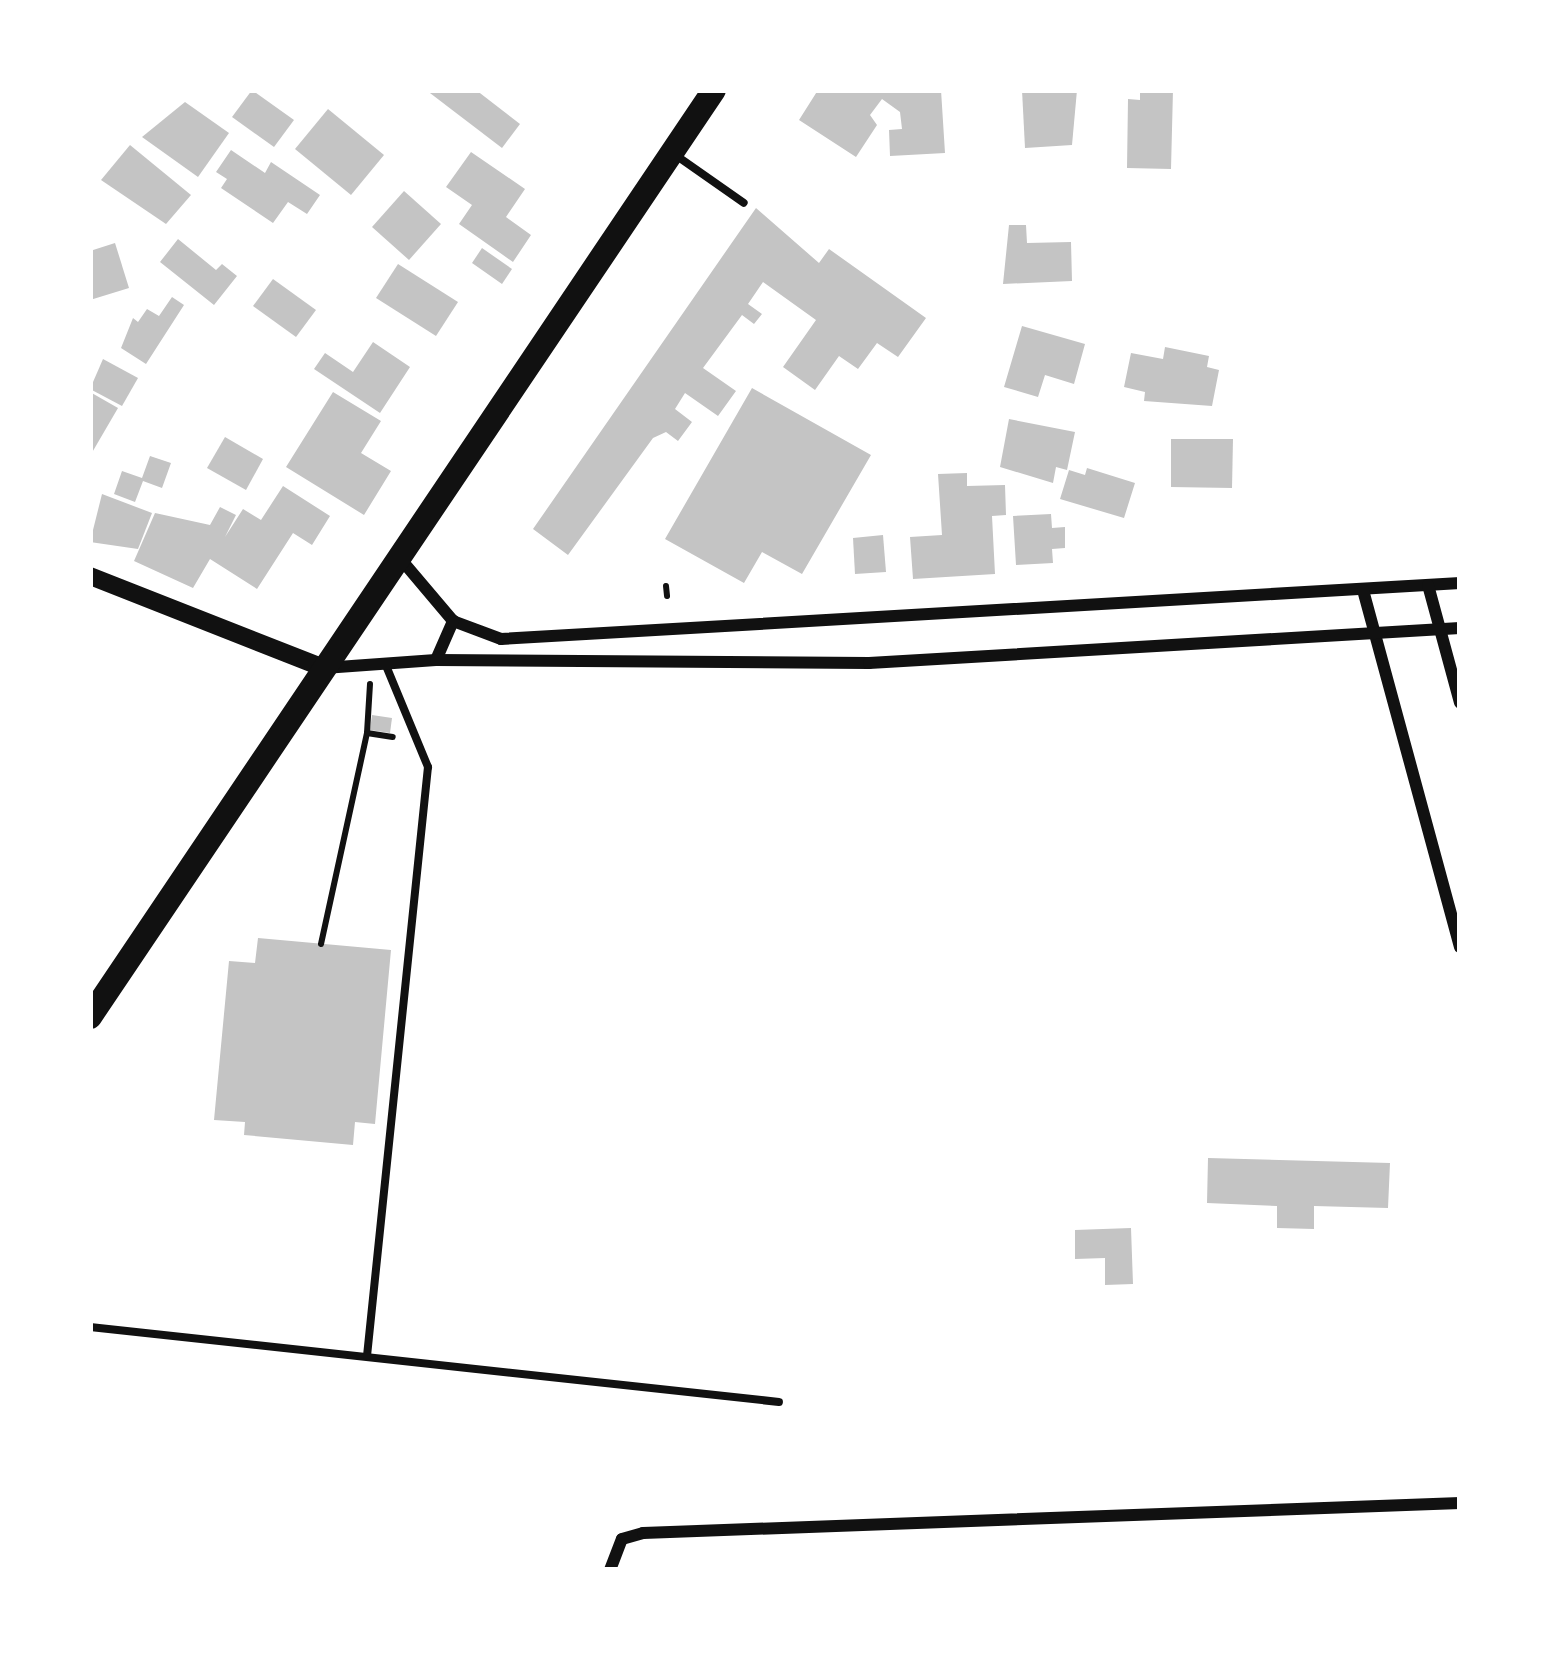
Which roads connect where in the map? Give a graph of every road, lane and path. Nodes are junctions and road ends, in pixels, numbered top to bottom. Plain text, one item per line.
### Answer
1 (714, 90) edge
2 (673, 153) junction
3 (744, 203) dead end
4 (398, 556) junction
5 (90, 576) edge
6 (1460, 584) edge
7 (1428, 585) junction
8 (1363, 590) junction
9 (453, 622) junction
10 (1460, 628) edge
11 (1441, 629) junction
12 (1374, 635) junction
13 (436, 660) junction
14 (385, 663) junction
15 (323, 668) junction
16 (1460, 703) edge
17 (371, 713) dead end
18 (321, 944) dead end
19 (1460, 947) edge
20 (90, 1017) edge
21 (90, 1327) edge
22 (367, 1356) junction
23 (779, 1402) dead end
24 (1460, 1503) edge
25 (610, 1570) edge

1 - 2 main road
2 - 3 lane
2 - 4 main road
4 - 9 street
4 - 15 main road
5 - 15 street
6 - 7 street
7 - 8 street
7 - 11 street
8 - 9 street
8 - 12 street
9 - 13 street
10 - 11 street
11 - 12 street
11 - 16 street
12 - 13 street
12 - 19 street
13 - 14 street
14 - 15 street
14 - 22 lane
15 - 20 main road
17 - 18 path
21 - 22 lane
22 - 23 lane
24 - 25 street

